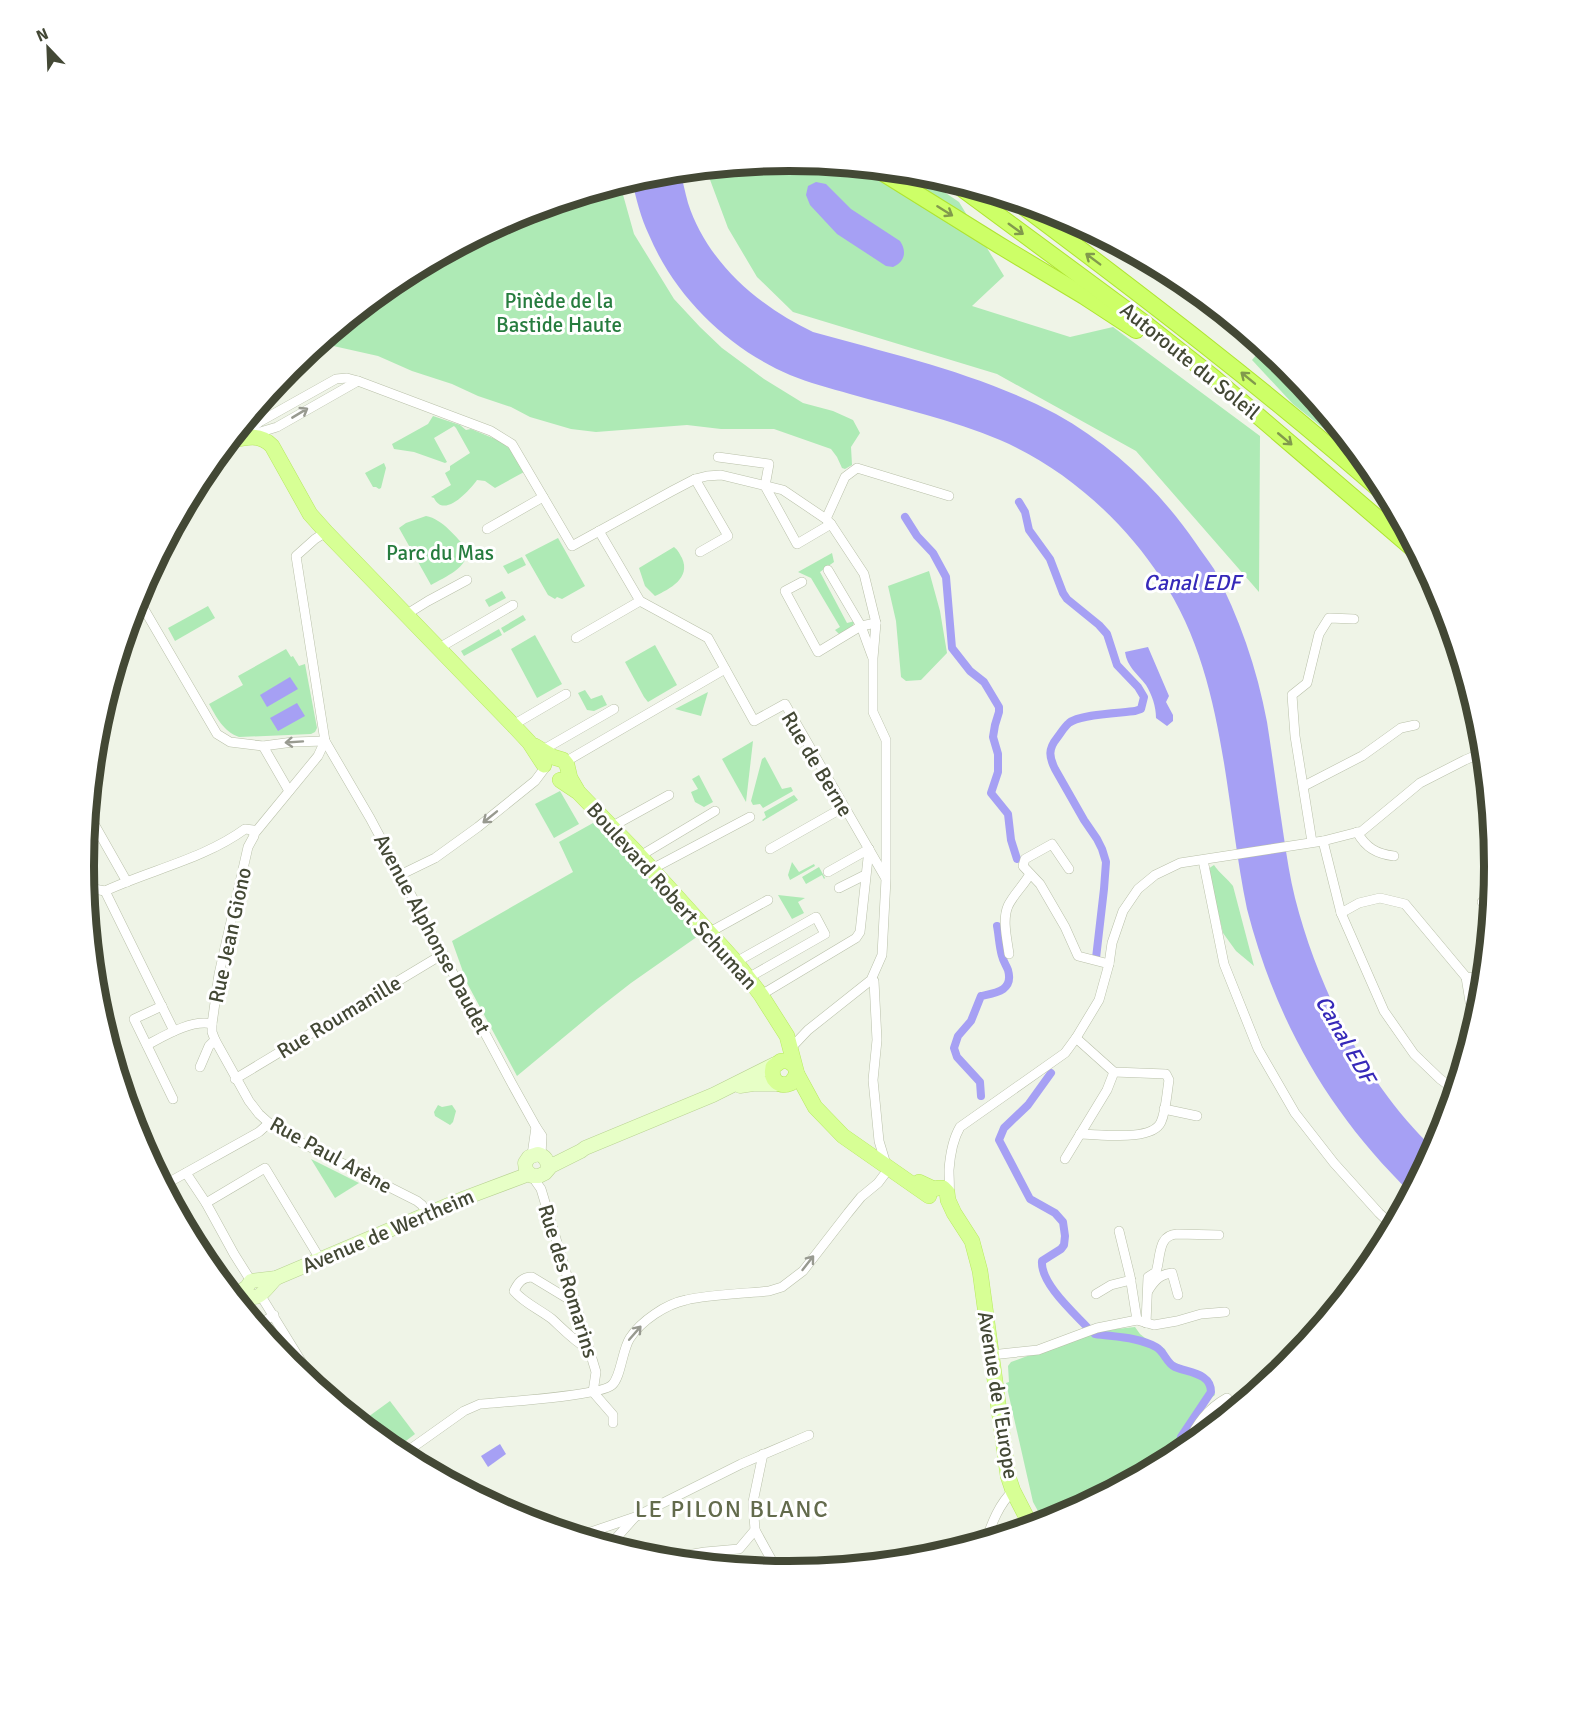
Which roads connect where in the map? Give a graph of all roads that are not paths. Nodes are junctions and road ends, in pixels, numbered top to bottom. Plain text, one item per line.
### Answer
1 (893, 179) edge
2 (970, 195) edge
3 (1039, 218) edge
4 (1214, 378) junction
5 (358, 381) junction
6 (251, 431) edge
7 (718, 457) dead end
8 (1366, 478) edge
9 (695, 479) junction
10 (765, 486) junction
11 (949, 496) dead end
12 (543, 497) junction
13 (829, 521) junction
14 (324, 528) junction
15 (487, 529) dead end
16 (599, 531) junction
17 (1402, 540) edge
18 (700, 552) dead end
19 (828, 570) dead end
20 (467, 580) dead end
21 (802, 582) dead end
22 (640, 601) junction
23 (513, 606) dead end
24 (144, 609) edge
25 (407, 614) junction
26 (1354, 620) dead end
27 (876, 623) junction
28 (861, 626) junction
29 (576, 638) dead end
30 (439, 648) junction
31 (873, 658) junction
32 (725, 669) junction
33 (566, 694) dead end
34 (614, 709) dead end
35 (513, 725) junction
36 (1415, 725) dead end
37 (325, 741) junction
38 (262, 746) junction
39 (1476, 756) edge
40 (549, 766) junction
41 (1304, 786) junction
42 (289, 791) junction
43 (669, 795) dead end
44 (844, 807) junction
45 (715, 811) dead end
46 (750, 817) dead end
47 (96, 827) edge
48 (611, 827) junction
49 (886, 832) junction
50 (1357, 832) junction
51 (248, 837) junction
52 (1323, 841) junction
53 (1312, 842) junction
54 (770, 849) dead end
55 (870, 852) junction
56 (640, 856) junction
57 (1395, 856) dead end
58 (1203, 860) junction
59 (652, 869) junction
60 (1069, 869) dead end
61 (828, 872) dead end
62 (1030, 874) junction
63 (400, 875) junction
64 (865, 875) junction
65 (886, 879) junction
66 (127, 882) junction
67 (838, 888) dead end
68 (95, 889) edge
69 (105, 891) junction
70 (768, 900) dead end
71 (1341, 913) junction
72 (710, 932) junction
73 (443, 954) junction
74 (1009, 954) dead end
75 (736, 962) junction
76 (1109, 964) junction
77 (1466, 977) junction
78 (748, 978) junction
79 (1475, 978) edge
80 (874, 981) dead end
81 (761, 995) junction
82 (1470, 1002) dead end
83 (162, 1006) junction
84 (212, 1024) junction
85 (174, 1031) junction
86 (1076, 1038) junction
87 (786, 1039) junction
88 (215, 1041) junction
89 (147, 1045) junction
90 (776, 1063) junction
91 (200, 1067) dead end
92 (795, 1070) junction
93 (1114, 1072) junction
94 (235, 1079) junction
95 (781, 1084) junction
96 (1449, 1086) edge
97 (723, 1090) junction
98 (173, 1099) dead end
99 (815, 1107) junction
100 (1164, 1109) junction
101 (1197, 1116) dead end
102 (268, 1123) junction
103 (1080, 1134) junction
104 (1065, 1159) dead end
105 (883, 1162) junction
106 (537, 1169) junction
107 (949, 1172) junction
108 (186, 1173) junction
109 (171, 1181) edge
110 (939, 1196) junction
111 (206, 1203) junction
112 (428, 1214) junction
113 (1387, 1220) edge
114 (1119, 1231) dead end
115 (1219, 1235) dead end
116 (320, 1259) junction
117 (1131, 1280) junction
118 (250, 1290) edge
119 (1147, 1293) junction
120 (1096, 1294) dead end
121 (1178, 1295) dead end
122 (575, 1303) junction
123 (1225, 1312) dead end
124 (274, 1315) junction
125 (264, 1321) edge
126 (1142, 1321) junction
127 (588, 1349) junction
128 (991, 1355) junction
129 (301, 1359) edge
130 (596, 1372) junction
131 (612, 1385) junction
132 (592, 1392) junction
133 (1227, 1398) dead end
134 (613, 1423) dead end
135 (1194, 1431) edge
136 (809, 1435) dead end
137 (411, 1449) edge
138 (763, 1454) junction
139 (1013, 1491) junction
140 (635, 1517) junction
141 (1027, 1519) edge
142 (755, 1530) junction
143 (990, 1531) edge
144 (592, 1532) edge
145 (616, 1538) edge
146 (693, 1554) edge
147 (772, 1561) edge

1 -> 4 highway
2 -> 4 highway, Autoroute du Soleil
8 -> 3 highway, Autoroute du Soleil
4 -> 17 highway, Autoroute du Soleil
6 -> 5 street
5 - 6 street
5 - 12 street
6 - 14 main road, Boulevard Robert Schuman
6 - 14 main road, Boulevard Robert Schuman
7 - 10 street
9 - 10 street
9 - 16 street
9 - 18 street
10 - 13 street
10 - 13 street
11 - 13 street
12 - 15 street
12 - 16 street
13 - 27 street
14 - 25 main road, Boulevard Robert Schuman
14 - 37 street
16 - 22 street
19 - 28 street
20 - 25 street
21 - 28 street
22 - 29 street
22 - 32 street
23 - 30 street
24 - 38 street
25 - 30 main road, Boulevard Robert Schuman
26 - 41 street
27 - 28 street
27 - 31 street
28 - 31 street
30 - 35 main road, Boulevard Robert Schuman
31 - 49 street
32 - 40 street
32 - 44 street, Rue de Berne
33 - 35 street
34 - 40 street
35 - 40 main road, Boulevard Robert Schuman
36 - 41 street
37 -> 38 street
37 - 42 street
37 - 63 street, Avenue Alphonse Daudet
38 - 42 street
39 - 50 street
40 - 48 main road, Boulevard Robert Schuman
40 -> 63 street
41 - 53 street
42 - 51 street
43 - 48 street
44 - 54 street
44 - 55 street, Rue de Berne
45 - 56 street
46 - 59 street
47 - 66 street
48 - 56 main road, Boulevard Robert Schuman
49 - 55 street
49 - 65 street
50 - 52 street
50 - 57 street
51 - 66 street
51 - 84 street, Rue Jean Giono
52 - 53 street
52 - 71 street
53 - 58 street
55 - 61 street
55 - 64 street
55 - 65 street, Rue de Berne
56 - 59 main road, Boulevard Robert Schuman
58 - 76 street
58 - 113 street
59 - 72 main road, Boulevard Robert Schuman
60 - 62 street
62 - 74 street
62 - 76 street
63 - 73 street, Avenue Alphonse Daudet
64 - 67 street
64 - 81 street
65 - 87 street
66 - 69 street
68 - 69 street
69 - 83 street
70 - 72 street
71 - 77 street
71 - 96 street
72 - 75 main road, Boulevard Robert Schuman
73 - 94 street, Rue Roumanille
73 - 106 street, Avenue Alphonse Daudet
75 - 78 main road, Boulevard Robert Schuman
75 - 78 street
76 - 86 street
77 - 79 street
77 - 82 street
78 - 81 main road, Boulevard Robert Schuman
80 - 105 street
81 - 87 main road, Boulevard Robert Schuman
83 - 85 street
83 - 89 street
84 - 85 street
84 - 88 street, Rue Paul Arène
85 - 89 street
86 - 93 street
86 - 107 street
87 - 90 main road
87 - 92 main road, Boulevard Robert Schuman
88 - 91 street
88 - 94 street, Rue Paul Arène
89 - 98 street
90 - 92 main road
90 - 95 main road
90 - 97 street, Avenue de Wertheim
92 - 95 main road
92 - 99 main road, Avenue de l'Europe
93 - 100 street
93 - 103 street
94 - 102 street, Rue Paul Arène
95 - 97 street, Avenue de Wertheim
95 - 99 main road, Avenue de l'Europe
97 - 106 street, Avenue de Wertheim
99 - 105 main road, Avenue de l'Europe
100 - 101 street
100 - 103 street
102 - 108 street
102 - 112 street, Rue Paul Arène
103 - 104 street
105 - 110 main road, Avenue de l'Europe
131 -> 105 street
106 - 112 street, Avenue de Wertheim
106 - 122 street, Rue des Romarins
107 - 110 street
107 - 110 street
108 - 109 street
108 - 111 street
110 - 128 main road, Avenue de l'Europe
111 - 116 street
111 - 118 street
112 - 116 street, Avenue de Wertheim
114 - 117 street
115 - 119 street
116 - 118 street, Avenue de Wertheim
117 - 120 street
117 - 126 street
118 - 124 street
119 - 121 street
119 - 126 street
122 - 127 street, Rue des Romarins
122 - 127 street
123 - 126 street
124 - 125 street
124 - 129 street
126 - 128 street
127 - 130 street, Rue des Romarins
128 - 139 main road, Avenue de l'Europe
130 - 131 street
130 - 132 street
131 - 132 street
132 - 134 street
132 - 137 street
133 - 135 street
136 - 138 street
138 - 140 street
138 - 142 street
139 - 141 main road, Avenue de l'Europe
139 - 143 street
140 - 144 street
140 - 145 street
142 - 146 street
142 - 147 street

